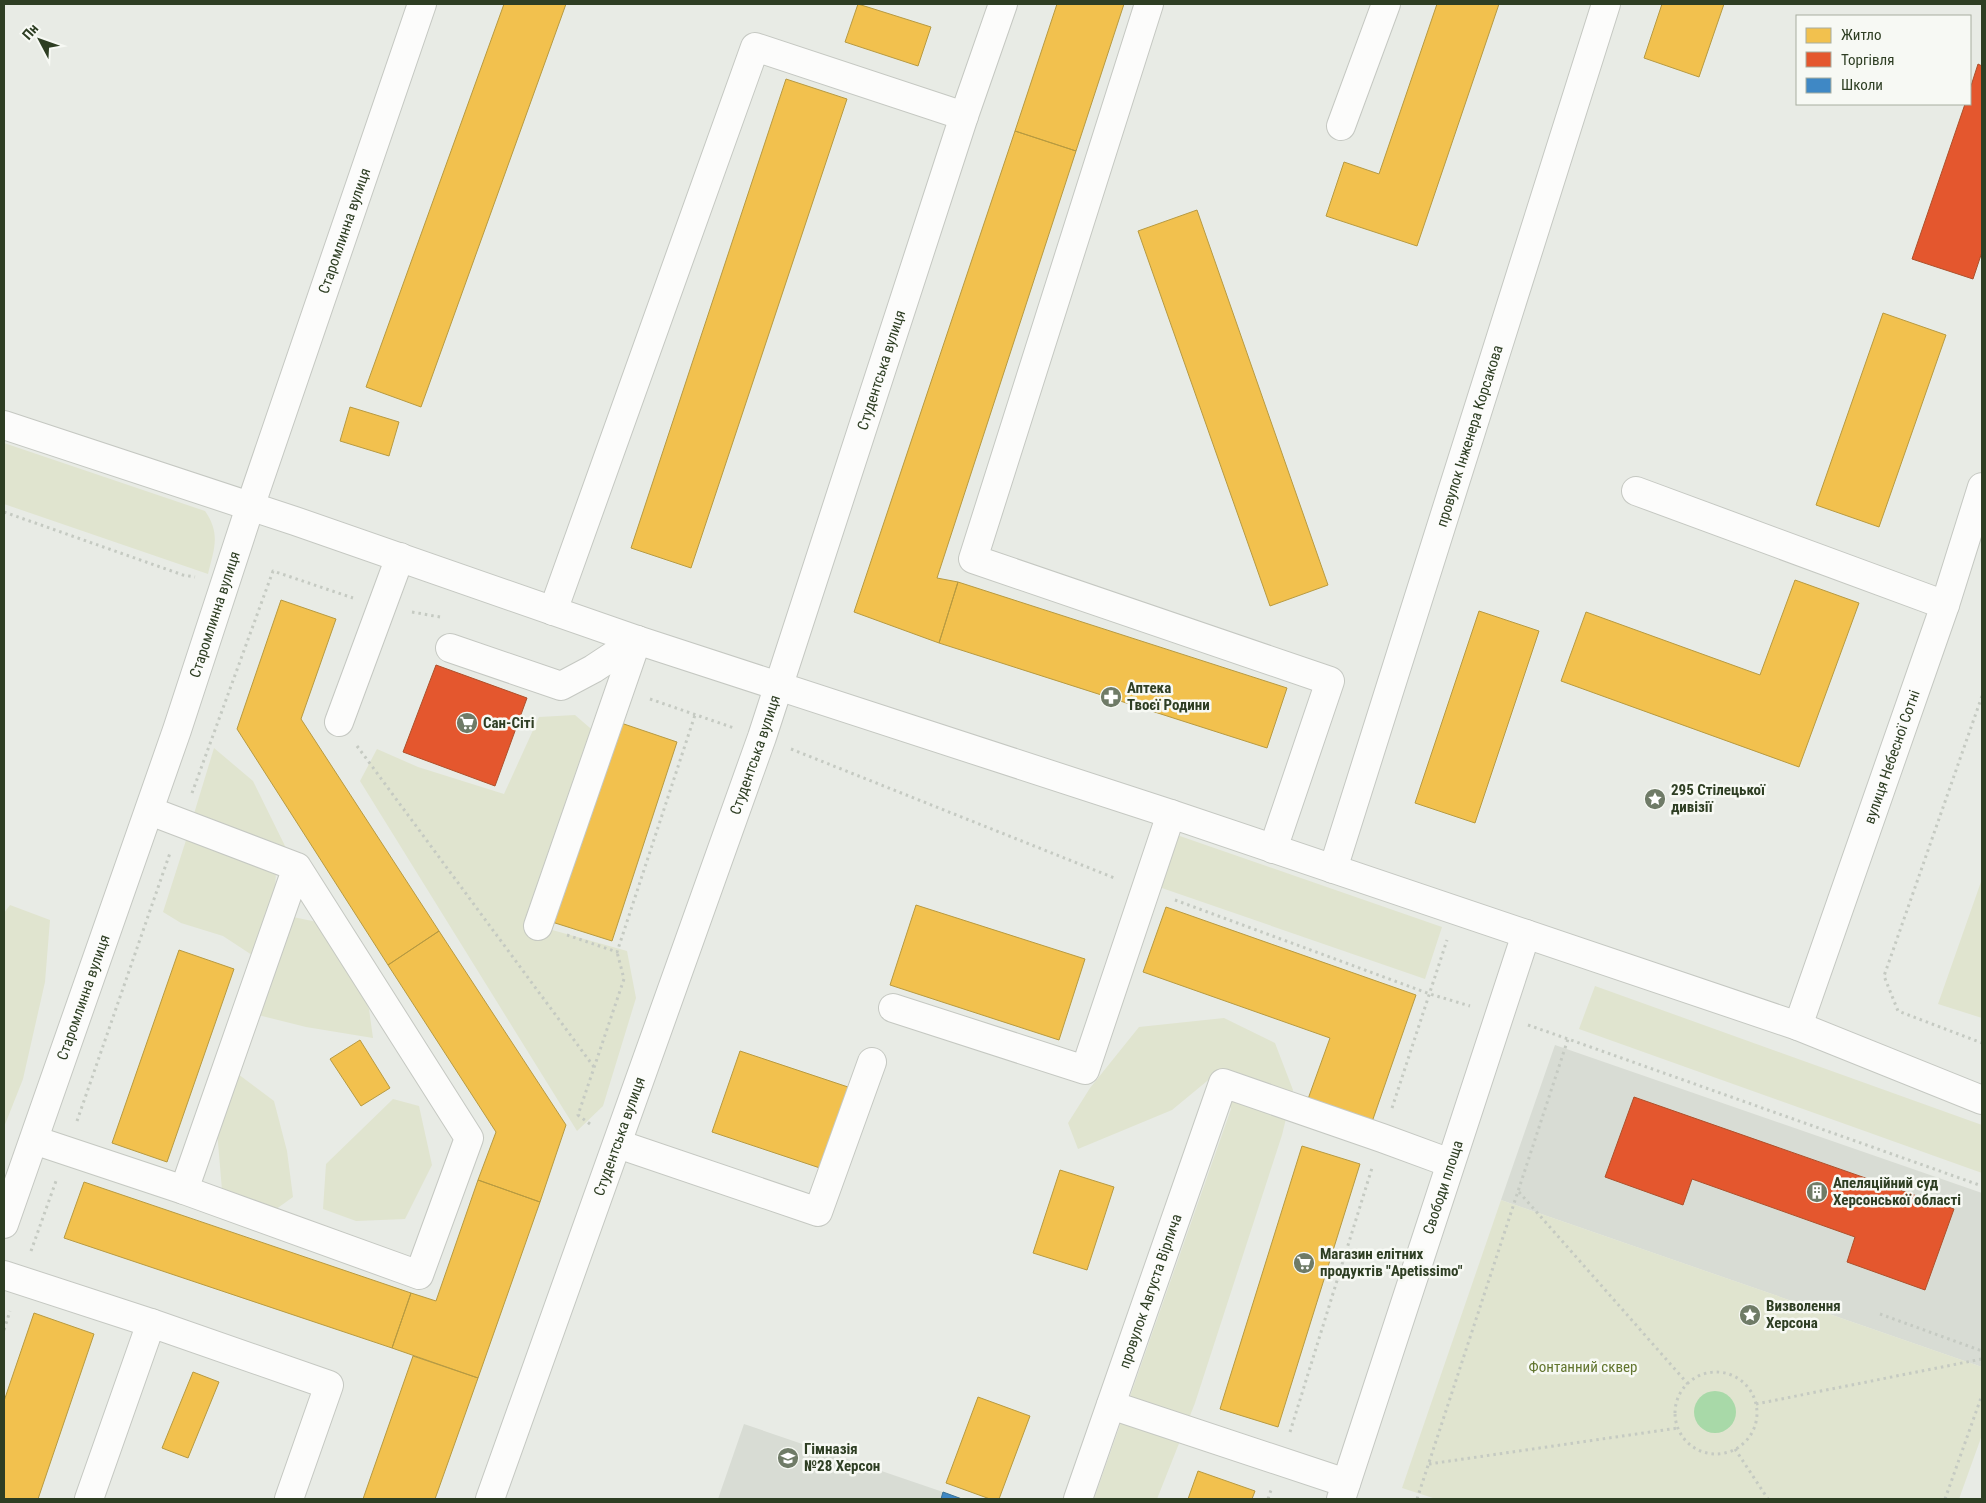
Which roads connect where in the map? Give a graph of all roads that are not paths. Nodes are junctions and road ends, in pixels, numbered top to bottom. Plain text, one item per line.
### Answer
1 (422, 4) edge
2 (1003, 4) edge
3 (1149, 4) edge
4 (1386, 4) edge
5 (1606, 4) edge
6 (964, 116) junction
7 (1342, 126) dead end
8 (4, 425) edge
9 (1982, 487) edge
10 (1636, 491) dead end
11 (250, 507) junction
12 (400, 557) junction
13 (1945, 605) junction
14 (554, 611) junction
15 (637, 640) junction
16 (450, 648) dead end
17 (779, 685) junction
18 (339, 722) road end
19 (150, 810) junction
20 (1171, 814) junction
21 (1273, 849) junction
22 (298, 867) junction
23 (1333, 869) junction
24 (538, 926) road end
25 (1526, 934) junction
26 (893, 1008) dead end
27 (1798, 1026) junction
28 (872, 1062) dead end
29 (1982, 1100) edge
30 (34, 1140) junction
31 (618, 1144) junction
32 (1450, 1163) junction
33 (184, 1190) junction
34 (4, 1224) edge
35 (12, 1278) edge
36 (151, 1323) junction
37 (1111, 1405) junction
38 (1344, 1491) edge
39 (89, 1499) edge
40 (289, 1499) edge
41 (490, 1499) edge
42 (1078, 1499) edge

1 - 11 street, Старомлинна вулиця
2 - 6 street, Студентська вулиця
3 - 21 street
4 - 7 street
5 - 23 street, провулок Інженера Корсакова
6 - 14 street
6 - 17 street, Студентська вулиця
8 - 11 street
9 - 13 street, вулиця Небесної Сотні
10 - 13 street
11 - 12 street
11 - 19 street, Старомлинна вулиця
12 - 14 street
12 - 18 street
13 - 27 street, вулиця Небесної Сотні
14 - 15 street
15 - 16 street
15 - 17 street
15 - 24 street
17 - 20 street
17 - 31 street, Студентська вулиця
19 - 22 street
19 - 30 street, Старомлинна вулиця
20 - 21 street
20 - 26 street
21 - 23 street
22 - 33 street
22 - 33 street
23 - 25 street
25 - 27 street
25 - 32 street, Свободи площа
27 - 29 street
28 - 31 street
30 - 33 street
30 - 34 street, Старомлинна вулиця
31 - 41 street, Студентська вулиця
32 - 37 street, провулок Августа Вірлича
32 - 38 street, Свободи площа
35 - 36 street
36 - 39 street
36 - 40 street
37 - 38 street
37 - 42 street, провулок Августа Вірлича

